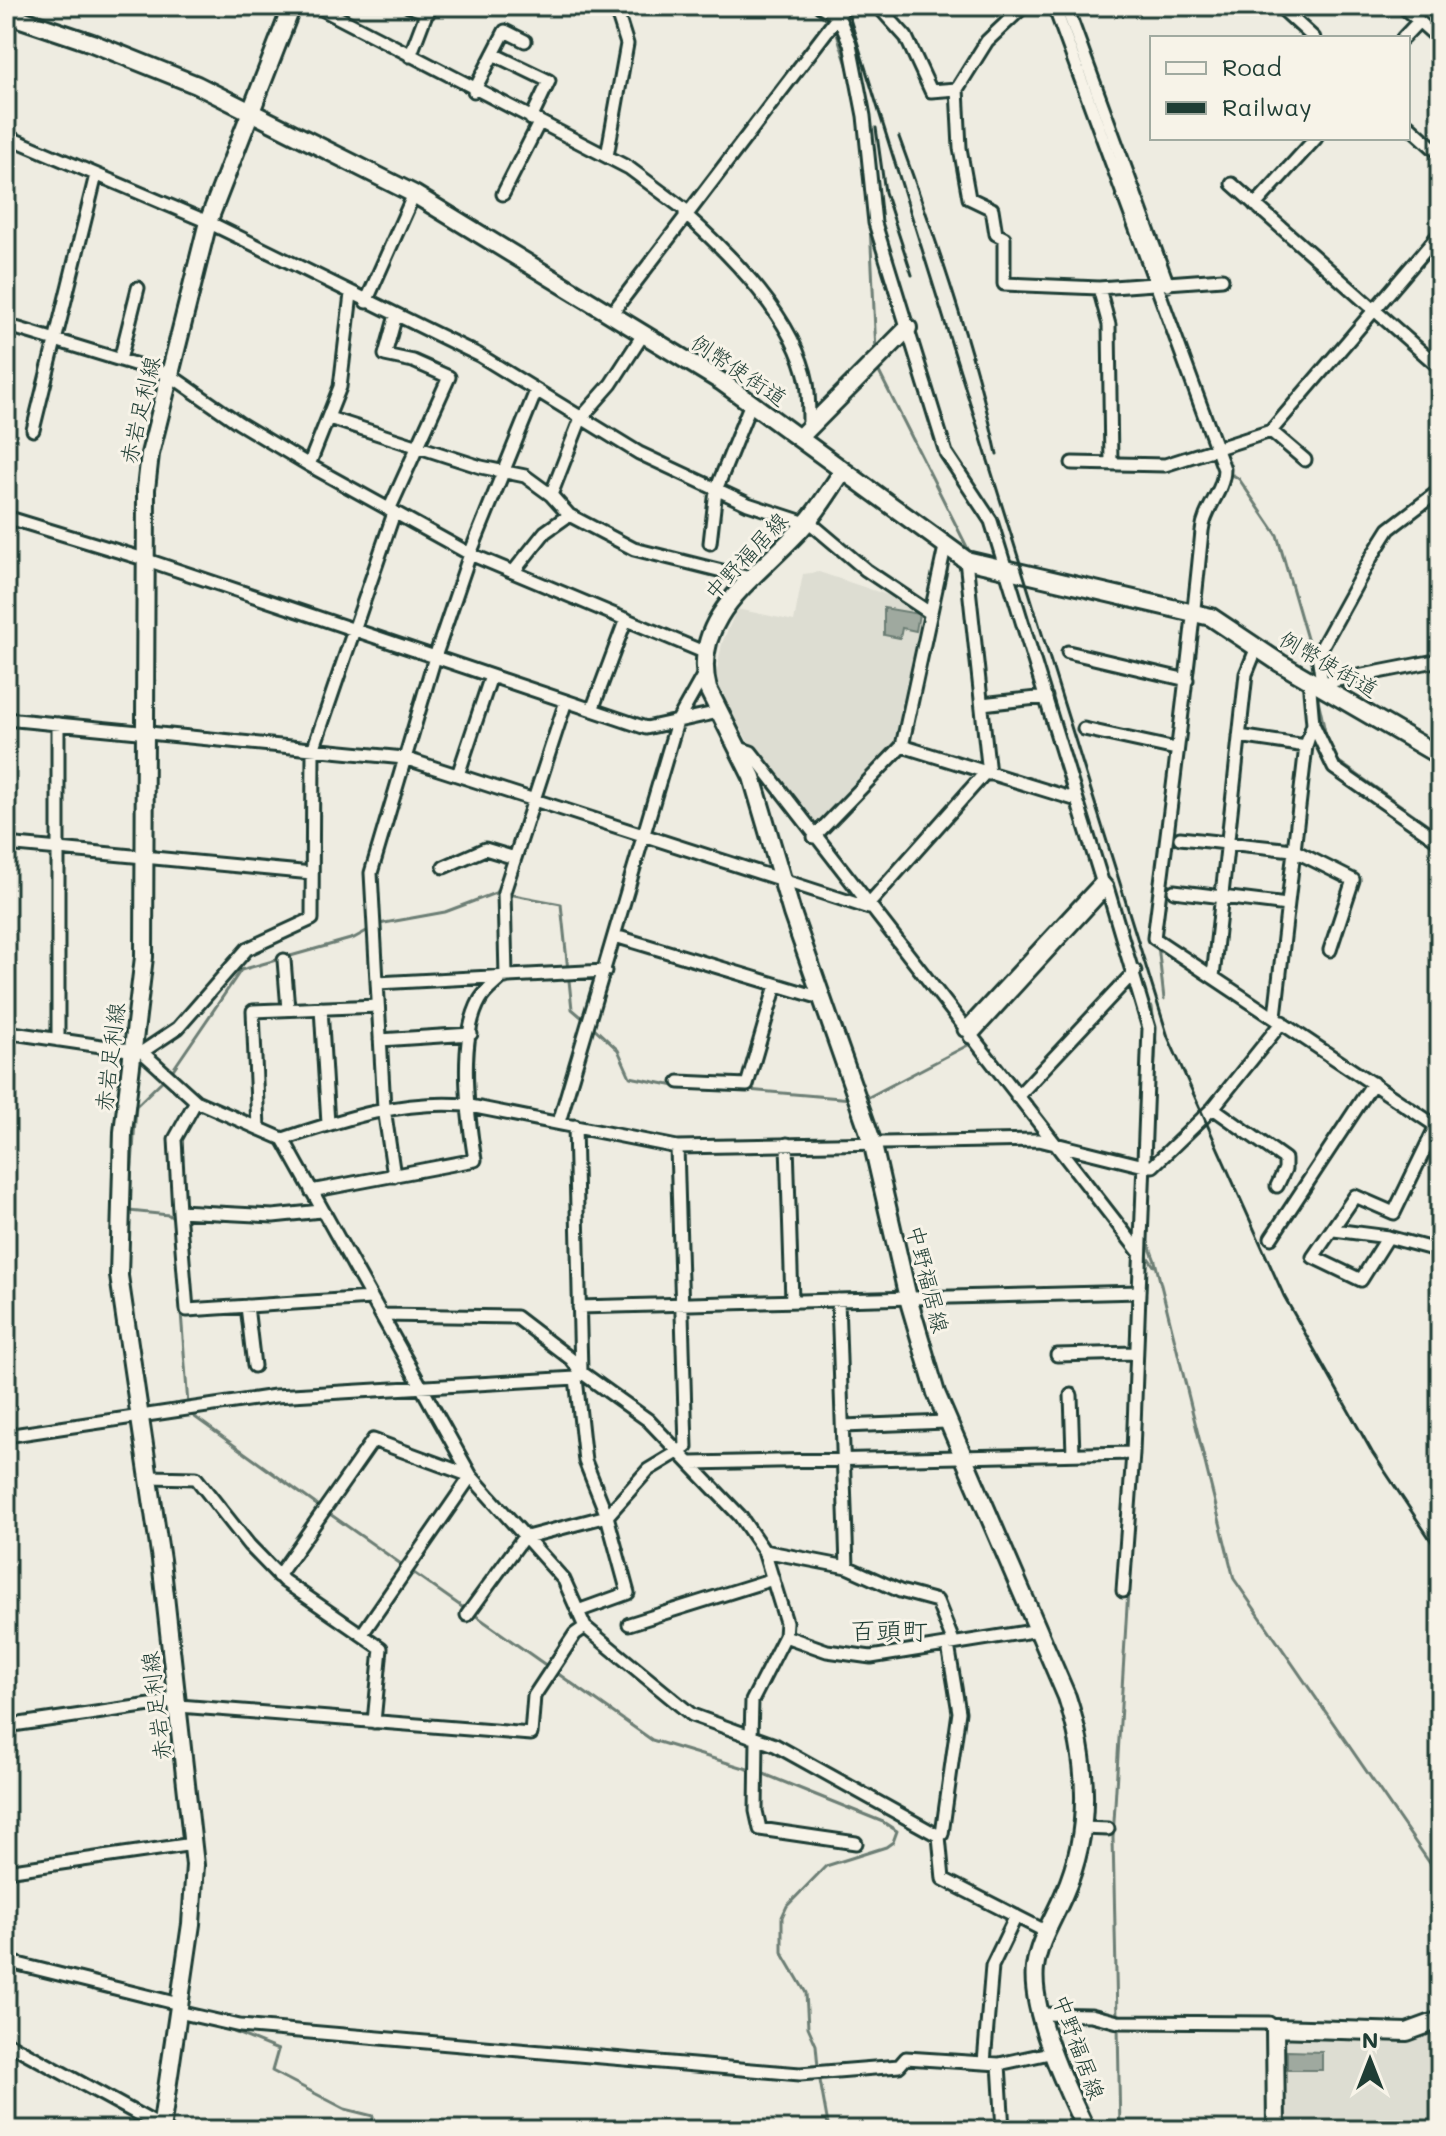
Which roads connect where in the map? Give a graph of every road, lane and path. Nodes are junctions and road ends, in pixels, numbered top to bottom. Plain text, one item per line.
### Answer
1 (292, 6) edge
2 (316, 6) edge
3 (408, 6) edge
4 (615, 6) edge
5 (820, 6) edge
6 (878, 6) edge
7 (1024, 6) edge
8 (1054, 6) edge
9 (1066, 6) edge
10 (1279, 6) edge
11 (1402, 6) edge
12 (429, 10) edge
13 (842, 11) edge
14 (6, 14) edge
15 (1419, 21) junction
16 (1312, 36) edge
17 (1405, 36) edge
18 (1440, 40) edge
19 (525, 41) dead end
20 (493, 54) junction
21 (410, 56) junction
22 (957, 89) junction
23 (474, 91) junction
24 (254, 111) junction
25 (535, 121) junction
26 (1410, 127) edge
27 (6, 136) edge
28 (1314, 140) edge
29 (1440, 154) edge
30 (607, 156) junction
31 (96, 175) junction
32 (1232, 184) dead end
33 (414, 194) junction
34 (503, 194) dead end
35 (1255, 205) junction
36 (686, 213) junction
37 (208, 222) junction
38 (1440, 233) edge
39 (1222, 279) dead end
40 (1154, 283) junction
41 (1168, 285) junction
42 (138, 288) dead end
43 (1099, 288) junction
44 (351, 294) junction
45 (366, 302) junction
46 (1374, 307) junction
47 (612, 313) junction
48 (396, 315) junction
49 (6, 325) edge
50 (908, 328) junction
51 (644, 333) junction
52 (55, 341) junction
53 (120, 360) junction
54 (1440, 368) edge
55 (170, 375) junction
56 (536, 391) junction
57 (751, 403) junction
58 (329, 418) junction
59 (581, 418) junction
60 (33, 430) dead end
61 (1271, 431) junction
62 (804, 432) junction
63 (421, 446) junction
64 (1215, 449) junction
65 (1305, 460) dead end
66 (1072, 463) dead end
67 (1111, 463) junction
68 (309, 465) junction
69 (843, 471) junction
70 (504, 473) junction
71 (716, 490) junction
72 (1440, 490) edge
73 (551, 495) junction
74 (391, 512) junction
75 (569, 515) junction
76 (6, 517) edge
77 (807, 522) junction
78 (710, 543) dead end
79 (945, 547) junction
80 (470, 554) junction
81 (144, 559) junction
82 (966, 560) junction
83 (1005, 570) junction
84 (514, 571) junction
85 (750, 578) junction
86 (1195, 612) junction
87 (930, 613) junction
88 (626, 619) junction
89 (354, 630) junction
90 (1257, 647) junction
91 (1068, 652) dead end
92 (706, 653) junction
93 (435, 657) junction
94 (1440, 660) edge
95 (704, 674) junction
96 (491, 676) junction
97 (1187, 680) junction
98 (1315, 681) junction
99 (1046, 697) junction
100 (566, 701) junction
101 (982, 704) junction
102 (592, 710) junction
103 (719, 712) junction
104 (6, 719) edge
105 (677, 722) junction
106 (58, 724) junction
107 (1313, 724) junction
108 (1084, 729) dead end
109 (144, 733) junction
110 (1239, 736) junction
111 (902, 746) junction
112 (1306, 746) junction
113 (739, 748) junction
114 (1176, 749) junction
115 (313, 750) junction
116 (1440, 756) edge
117 (404, 758) junction
118 (987, 774) junction
119 (458, 775) junction
120 (534, 800) junction
121 (1077, 800) junction
122 (644, 837) junction
123 (814, 837) junction
124 (1180, 838) dead end
125 (1440, 842) edge
126 (1226, 843) junction
127 (6, 844) edge
128 (1293, 850) junction
129 (58, 851) junction
130 (144, 858) junction
131 (515, 858) junction
132 (444, 867) dead end
133 (312, 873) junction
134 (782, 881) junction
135 (1105, 884) junction
136 (1174, 891) dead end
137 (1221, 898) junction
138 (1287, 905) junction
139 (868, 907) junction
140 (615, 936) junction
141 (1330, 950) dead end
142 (284, 960) dead end
143 (605, 971) junction
144 (1135, 971) junction
145 (504, 977) junction
146 (1213, 977) junction
147 (377, 983) junction
148 (776, 985) junction
149 (821, 998) junction
150 (378, 1006) junction
151 (321, 1008) junction
152 (288, 1009) junction
153 (1278, 1019) junction
154 (6, 1032) edge
155 (471, 1034) junction
156 (967, 1034) junction
157 (58, 1040) junction
158 (380, 1040) junction
159 (136, 1051) junction
160 (679, 1082) dead end
161 (1373, 1083) junction
162 (1017, 1097) junction
163 (196, 1101) junction
164 (465, 1105) junction
165 (384, 1108) junction
166 (1213, 1108) junction
167 (559, 1122) junction
168 (328, 1124) junction
169 (575, 1126) junction
170 (1438, 1126) edge
171 (258, 1128) junction
172 (283, 1139) junction
173 (872, 1141) junction
174 (1053, 1142) junction
175 (787, 1144) junction
176 (677, 1147) junction
177 (1144, 1166) junction
178 (394, 1176) junction
179 (1277, 1186) dead end
180 (311, 1191) junction
181 (179, 1211) junction
182 (321, 1211) junction
183 (1334, 1230) junction
184 (1388, 1237) junction
185 (1271, 1238) dead end
186 (1440, 1251) edge
187 (1140, 1253) junction
188 (1139, 1292) junction
189 (371, 1298) junction
190 (908, 1298) junction
191 (838, 1300) junction
192 (792, 1301) junction
193 (681, 1305) junction
194 (247, 1306) junction
195 (579, 1307) junction
196 (381, 1315) junction
197 (1135, 1353) junction
198 (1057, 1355) dead end
199 (254, 1366) dead end
200 (578, 1375) junction
201 (422, 1388) junction
202 (1071, 1395) dead end
203 (139, 1418) junction
204 (946, 1422) junction
205 (843, 1426) junction
206 (6, 1436) edge
207 (682, 1452) junction
208 (1133, 1453) junction
209 (1073, 1454) junction
210 (961, 1455) junction
211 (844, 1459) junction
212 (692, 1463) junction
213 (471, 1476) junction
214 (148, 1477) junction
215 (607, 1516) junction
216 (527, 1537) junction
217 (764, 1551) junction
218 (847, 1567) junction
219 (278, 1576) junction
220 (773, 1579) junction
221 (1123, 1591) dead end
222 (578, 1611) junction
223 (469, 1612) dead end
224 (629, 1624) dead end
225 (585, 1627) junction
226 (1039, 1630) junction
227 (362, 1634) junction
228 (785, 1636) junction
229 (950, 1643) junction
230 (178, 1704) junction
231 (374, 1722) junction
232 (6, 1726) edge
233 (754, 1738) junction
234 (1082, 1828) junction
235 (1108, 1829) dead end
236 (939, 1836) junction
237 (856, 1843) dead end
238 (193, 1844) junction
239 (6, 1871) edge
240 (1016, 1916) junction
241 (1047, 1932) junction
242 (6, 1961) edge
243 (178, 2008) junction
244 (1041, 2014) junction
245 (1440, 2020) edge
246 (1275, 2028) junction
247 (6, 2042) edge
248 (1054, 2052) junction
249 (984, 2063) junction
250 (999, 2064) junction
251 (163, 2129) edge
252 (1003, 2130) edge
253 (1086, 2130) edge
254 (1276, 2130) edge

1 - 24 main road, 赤岩足利線
2 - 21 street
3 - 12 street
4 - 30 street
5 - 13 street
6 - 22 street
7 - 22 street
8 - 40 street
9 - 41 street
10 - 16 street
11 - 15 street
12 - 21 street
13 - 36 street
13 - 50 street
14 - 24 main road, 例幣使街道
15 - 17 street
15 - 18 street
19 - 20 street
20 - 23 street
20 - 25 street
21 - 23 street
22 - 43 street
23 - 25 street
24 - 33 main road, 例幣使街道
24 - 37 main road, 赤岩足利線
25 - 30 street
25 - 34 street
26 - 29 street
27 - 31 street
28 - 35 street
30 - 36 street
31 - 37 street
31 - 52 street
32 - 35 street
33 - 45 street
33 - 47 main road, 例幣使街道
35 - 46 street
36 - 47 street
36 - 62 street
37 - 44 street
37 - 55 main road, 赤岩足利線
38 - 46 street
39 - 41 street
40 - 41 street
40 - 43 street
40 - 64 street
42 - 53 street
43 - 67 street
44 - 45 street
44 - 58 street
45 - 48 street
46 - 54 street
46 - 61 street
47 - 51 main road, 例幣使街道
48 - 56 street
48 - 63 street
49 - 52 street
50 - 62 main road
50 - 83 street
51 - 57 main road, 例幣使街道
51 - 59 street
52 - 53 street
52 - 60 street
53 - 55 street
55 - 68 street
55 - 81 main road, 赤岩足利線
56 - 59 street
56 - 70 street
57 - 62 main road, 例幣使街道
57 - 71 street
58 - 63 street
58 - 68 street
59 - 71 street
59 - 73 street
61 - 64 street
61 - 65 street
62 - 69 main road, 例幣使街道
63 - 70 street
63 - 74 street
64 - 67 street
64 - 86 street
66 - 67 street
68 - 74 street
69 - 77 main road, 中野福居線
69 - 79 main road, 例幣使街道
70 - 73 street
70 - 80 street
71 - 77 street
71 - 78 street
72 - 98 street
73 - 75 street
74 - 80 street
74 - 89 street
75 - 84 street
75 - 85 street
76 - 81 street
77 - 85 main road, 中野福居線
77 - 87 street
79 - 82 main road, 例幣使街道
79 - 87 street
80 - 84 street
80 - 93 street
81 - 89 street
81 - 109 main road, 赤岩足利線
82 - 83 main road, 例幣使街道
82 - 101 street
83 - 86 main road, 例幣使街道
83 - 99 street
84 - 88 street
85 - 92 main road, 中野福居線
86 - 90 main road, 例幣使街道
86 - 97 street
87 - 111 street
88 - 92 street
88 - 102 street
89 - 93 street
89 - 115 street
90 - 98 main road, 例幣使街道
90 - 110 street
91 - 97 street
92 - 95 main road, 中野福居線
93 - 96 street
93 - 117 street
94 - 98 street
95 - 103 main road, 中野福居線
95 - 105 street
96 - 100 street
96 - 119 street
97 - 114 street
98 - 107 street
98 - 116 main road, 例幣使街道
99 - 101 street
99 - 121 street
100 - 102 street
100 - 120 street
101 - 118 street
102 - 105 street
103 - 105 street
103 - 113 main road, 中野福居線
104 - 106 street
105 - 122 street
106 - 109 street
106 - 129 street
107 - 112 street
107 - 125 street
108 - 114 street
109 - 115 street
109 - 130 main road, 赤岩足利線
110 - 112 street
110 - 126 street
111 - 118 street
111 - 123 street
112 - 128 street
113 - 123 street
113 - 134 main road, 中野福居線
114 - 146 street
115 - 117 street
115 - 133 street
117 - 119 street
117 - 147 street
118 - 121 street
118 - 139 street
119 - 120 street
120 - 122 street
120 - 131 street
121 - 135 street
122 - 134 street
122 - 140 street
123 - 139 street
124 - 126 street
126 - 128 street
126 - 137 street
127 - 129 street
128 - 138 street
128 - 141 street
129 - 130 street
129 - 157 street
130 - 133 street
130 - 159 main road, 赤岩足利線
131 - 132 street
131 - 145 street
133 - 159 street
134 - 139 street
134 - 149 main road, 中野福居線
135 - 144 street
135 - 156 street
136 - 137 street
137 - 138 street
137 - 146 street
138 - 153 street
139 - 156 street
140 - 143 street
140 - 148 street
142 - 152 street
143 - 145 street
143 - 167 street
144 - 162 street
144 - 177 street
145 - 147 street
145 - 155 street
146 - 153 street
147 - 150 street
148 - 149 street
148 - 160 street
149 - 173 main road, 中野福居線
150 - 151 street
150 - 158 street
151 - 152 street
151 - 168 street
152 - 171 street
153 - 161 street
153 - 166 street
154 - 157 street
155 - 158 street
155 - 164 street
156 - 162 street
157 - 159 street
158 - 165 street
159 - 163 street
159 - 203 main road, 赤岩足利線
161 - 170 street
161 - 185 street
162 - 174 street
163 - 171 street
163 - 181 street
164 - 165 street
164 - 167 street
164 - 178 street
165 - 168 street
165 - 178 street
166 - 177 street
166 - 179 street
167 - 169 street
168 - 172 street
169 - 176 street
169 - 195 street
170 - 183 street
171 - 172 street
172 - 180 street
173 - 174 street
173 - 175 street
173 - 190 main road, 中野福居線
174 - 177 street
174 - 187 street
175 - 176 street
175 - 192 street
176 - 193 street
177 - 187 street
178 - 180 street
180 - 182 street
181 - 182 street
181 - 194 street
182 - 189 street
183 - 184 street
183 - 184 street
184 - 186 street
187 - 188 street
188 - 190 street
188 - 197 street
189 - 194 street
189 - 196 street
190 - 191 street
190 - 204 main road, 中野福居線
191 - 192 street
191 - 205 street
192 - 193 street
193 - 195 street
193 - 207 street
194 - 199 street
195 - 200 street
196 - 200 street
196 - 201 street
197 - 198 street
197 - 208 street
200 - 201 street
200 - 207 street
200 - 215 street
201 - 203 street
201 - 213 street
202 - 209 street
203 - 206 street
203 - 214 main road, 赤岩足利線
204 - 205 street
204 - 210 main road, 中野福居線
205 - 211 street
207 - 212 street
207 - 215 street
208 - 209 street
208 - 221 street
209 - 210 street
210 - 211 street
210 - 226 main road, 中野福居線
211 - 212 street
211 - 218 street
212 - 217 street
213 - 216 street
213 - 219 street
213 - 227 street
214 - 219 street
214 - 230 main road, 赤岩足利線
215 - 216 street
215 - 222 street
216 - 222 street
216 - 223 street
217 - 218 street
217 - 220 street
218 - 229 street
219 - 227 street
220 - 224 street
220 - 228 street
222 - 225 street
225 - 231 street
225 - 233 street
226 - 229 street
226 - 234 main road, 中野福居線
227 - 231 street
228 - 229 street
228 - 233 street
229 - 236 street
230 - 231 street
230 - 232 street
230 - 238 main road, 赤岩足利線
233 - 236 street
233 - 237 street
234 - 235 street
234 - 241 main road, 中野福居線
236 - 240 street
238 - 239 street
238 - 243 main road, 赤岩足利線
240 - 241 street
240 - 249 street
241 - 244 main road, 中野福居線
242 - 243 street
243 - 249 street
243 - 251 main road, 赤岩足利線
244 - 246 street
244 - 248 main road, 中野福居線
245 - 246 main road
246 - 254 main road
247 - 251 street
248 - 250 street
248 - 253 main road, 中野福居線
249 - 250 street
250 - 252 street

